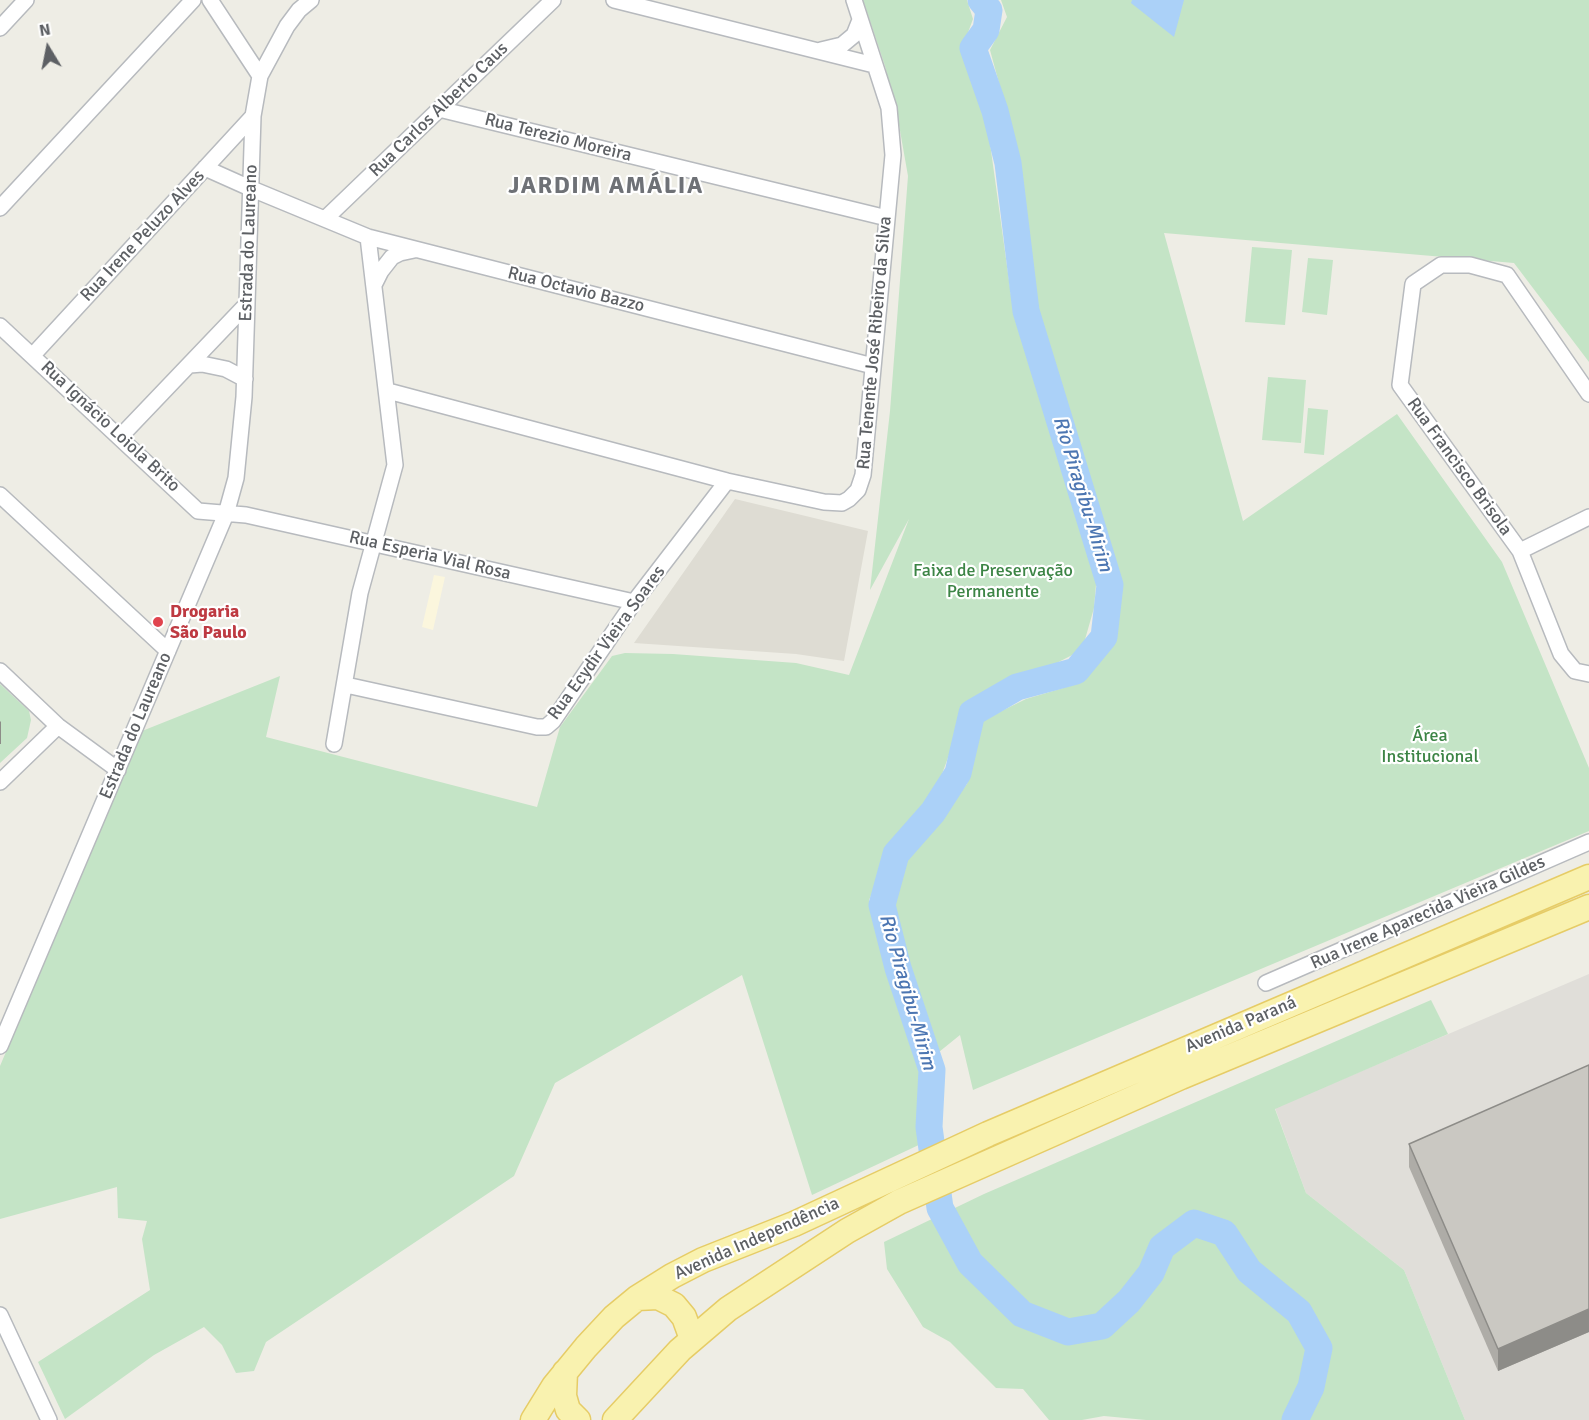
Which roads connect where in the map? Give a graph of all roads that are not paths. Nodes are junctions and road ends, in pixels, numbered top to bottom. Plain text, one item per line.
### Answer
1 (26, 0) edge
2 (193, 0) edge
3 (210, 0) edge
4 (553, 0) edge
5 (614, 0) edge
6 (854, 0) edge
7 (304, 3) edge
8 (860, 20) junction
9 (0, 28) edge
10 (280, 38) junction
11 (239, 44) junction
12 (818, 51) junction
13 (874, 65) junction
14 (260, 76) junction
15 (440, 109) junction
16 (253, 116) junction
17 (205, 168) junction
18 (252, 189) junction
19 (283, 202) junction
20 (0, 208) edge
21 (887, 218) junction
22 (325, 219) junction
23 (251, 220) junction
24 (368, 237) junction
25 (415, 249) junction
26 (374, 285) junction
27 (247, 304) junction
28 (0, 326) edge
29 (33, 355) junction
30 (190, 364) junction
31 (873, 366) junction
32 (244, 379) junction
33 (388, 391) junction
34 (1589, 394) edge
35 (120, 437) junction
36 (727, 481) junction
37 (0, 495) edge
38 (226, 514) junction
39 (1589, 517) edge
40 (373, 543) junction
41 (1520, 551) junction
42 (634, 602) junction
43 (168, 651) junction
44 (0, 671) edge
45 (1582, 673) edge
46 (346, 685) junction
47 (58, 726) junction
48 (334, 744) dead end
49 (118, 770) junction
50 (0, 782) edge
51 (1589, 842) edge
52 (1589, 877) edge
53 (1589, 907) edge
54 (1266, 983) dead end
55 (0, 1046) edge
56 (894, 1177) joint
57 (899, 1202) joint
58 (637, 1298) junction
59 (0, 1315) edge
60 (692, 1339) junction
61 (566, 1372) junction
62 (622, 1412) edge
63 (49, 1420) edge
64 (533, 1420) edge
65 (578, 1420) edge
66 (607, 1420) edge

1 - 9 street
2 - 20 street
3 - 11 street
4 - 15 street, Rua Carlos Alberto Caus
5 - 12 street
6 - 8 street, Rua Tenente José Ribeiro da Silva
7 - 10 street, Estrada do Laureano
8 - 12 street
8 - 13 street, Rua Tenente José Ribeiro da Silva
10 - 11 street
10 - 14 street, Estrada do Laureano
11 - 14 street
12 - 13 street
13 - 21 street, Rua Tenente José Ribeiro da Silva
14 - 16 street, Estrada do Laureano
15 - 21 street, Rua Terezio Moreira
15 - 22 street, Rua Carlos Alberto Caus
16 - 17 street, Rua Irene Peluzo Alves
16 - 18 street, Estrada do Laureano
17 - 18 street, Rua Octavio Bazzo
17 - 29 street, Rua Irene Peluzo Alves
18 - 19 street, Rua Octavio Bazzo
18 - 23 street, Estrada do Laureano
19 - 22 street, Rua Octavio Bazzo
19 - 23 street
21 - 31 street, Rua Tenente José Ribeiro da Silva
22 - 24 street, Rua Octavio Bazzo
23 - 27 street, Estrada do Laureano
24 - 25 street, Rua Octavio Bazzo
24 - 26 street
25 - 26 street
25 - 31 street, Rua Octavio Bazzo
26 - 33 street
27 - 30 street
27 - 32 street, Estrada do Laureano
28 - 29 street, Rua Ignácio Loiola Brito
29 - 35 street, Rua Ignácio Loiola Brito
30 - 32 street
30 - 35 street
31 - 36 street, Rua Tenente José Ribeiro da Silva
32 - 38 street, Estrada do Laureano
33 - 36 street, Rua Tenente José Ribeiro da Silva
33 - 40 street
34 - 41 street, Rua Francisco Brisola
35 - 38 street, Rua Ignácio Loiola Brito
36 - 42 street, Rua Ecydir Vieira Soares
37 - 43 street
38 - 40 street, Rua Esperia Vial Rosa
38 - 43 street, Estrada do Laureano
39 - 41 street
40 - 42 street, Rua Esperia Vial Rosa
40 - 46 street
41 - 45 street, Rua Francisco Brisola
42 - 46 street, Rua Ecydir Vieira Soares
43 - 49 street, Estrada do Laureano
44 - 47 street
46 - 48 street
47 - 49 street
47 - 50 street
49 - 55 street, Estrada do Laureano
51 - 54 street, Rua Irene Aparecida Vieira Gildes
52 - 56 main road, Avenida Paraná
53 - 57 main road, Avenida Paraná
56 - 58 main road, Avenida Independência
57 - 60 main road, Avenida Independência
58 - 60 main road
58 - 61 main road, Avenida Independência
59 - 63 street
60 - 62 main road, Avenida Independência
61 - 64 main road, Avenida Independência
61 - 65 main road
62 - 66 main road, Avenida Independência

